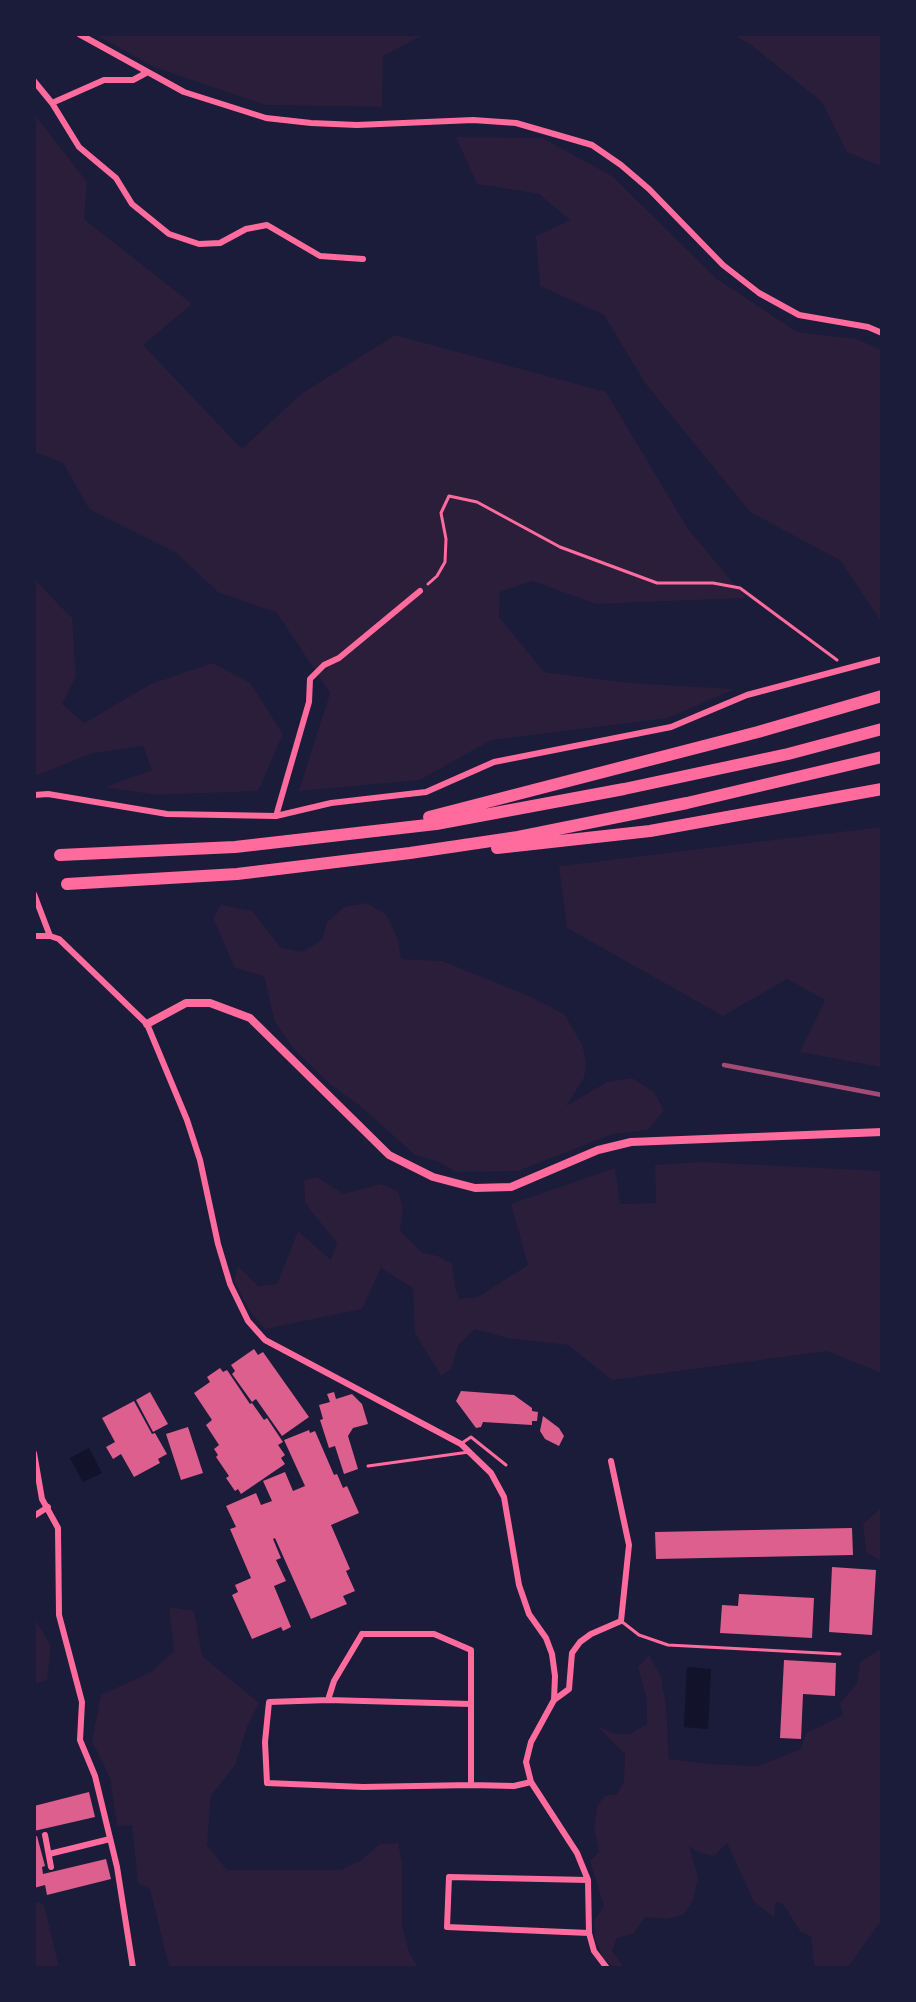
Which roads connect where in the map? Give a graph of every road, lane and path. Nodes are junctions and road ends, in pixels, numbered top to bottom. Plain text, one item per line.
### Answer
1 (79, 34) edge
2 (146, 73) junction
3 (34, 81) edge
4 (52, 103) junction
5 (363, 259) dead end
6 (882, 333) edge
7 (420, 591) joint
8 (882, 659) edge
9 (848, 669) junction
10 (882, 696) edge
11 (882, 729) edge
12 (882, 757) edge
13 (882, 789) edge
14 (34, 795) edge
15 (276, 816) junction
16 (352, 834) junction
17 (410, 853) junction
18 (60, 855) dead end
19 (67, 884) dead end
20 (34, 894) edge
21 (34, 936) edge
22 (50, 936) junction
23 (147, 1024) junction
24 (882, 1132) edge
25 (461, 1444) junction
26 (471, 1452) junction
27 (34, 1453) edge
28 (612, 1461) dead end
29 (506, 1465) dead end
30 (368, 1466) dead end
31 (48, 1508) junction
32 (34, 1516) edge
33 (621, 1620) junction
34 (840, 1654) dead end
35 (328, 1700) junction
36 (554, 1700) junction
37 (471, 1704) junction
38 (531, 1782) junction
39 (471, 1785) junction
40 (45, 1835) dead end
41 (110, 1839) junction
42 (49, 1854) junction
43 (51, 1867) dead end
44 (588, 1880) junction
45 (589, 1932) junction
46 (134, 1968) edge
47 (607, 1968) edge

1 - 2 street
2 - 4 street
2 - 6 street
3 - 4 street
4 - 5 street
7 - 9 path
7 - 15 street
8 - 9 street
9 - 15 street
10 - 16 highway
11 - 16 highway
12 - 17 highway
13 - 17 highway
14 - 15 street
16 - 18 highway
17 - 19 highway
20 - 22 street
21 - 22 street
22 - 23 street
23 - 24 street
23 - 25 street
25 - 26 street
25 - 29 lane
26 - 30 lane
26 - 36 street
27 - 31 street
28 - 33 street
31 - 32 street
31 - 41 street
33 - 34 lane
33 - 36 street
35 - 37 street
35 - 37 street
35 - 39 street
36 - 38 street
37 - 39 street
38 - 39 street
38 - 44 street
40 - 42 street
41 - 42 street
41 - 46 street
42 - 43 street
44 - 45 street
44 - 45 street
45 - 47 street

